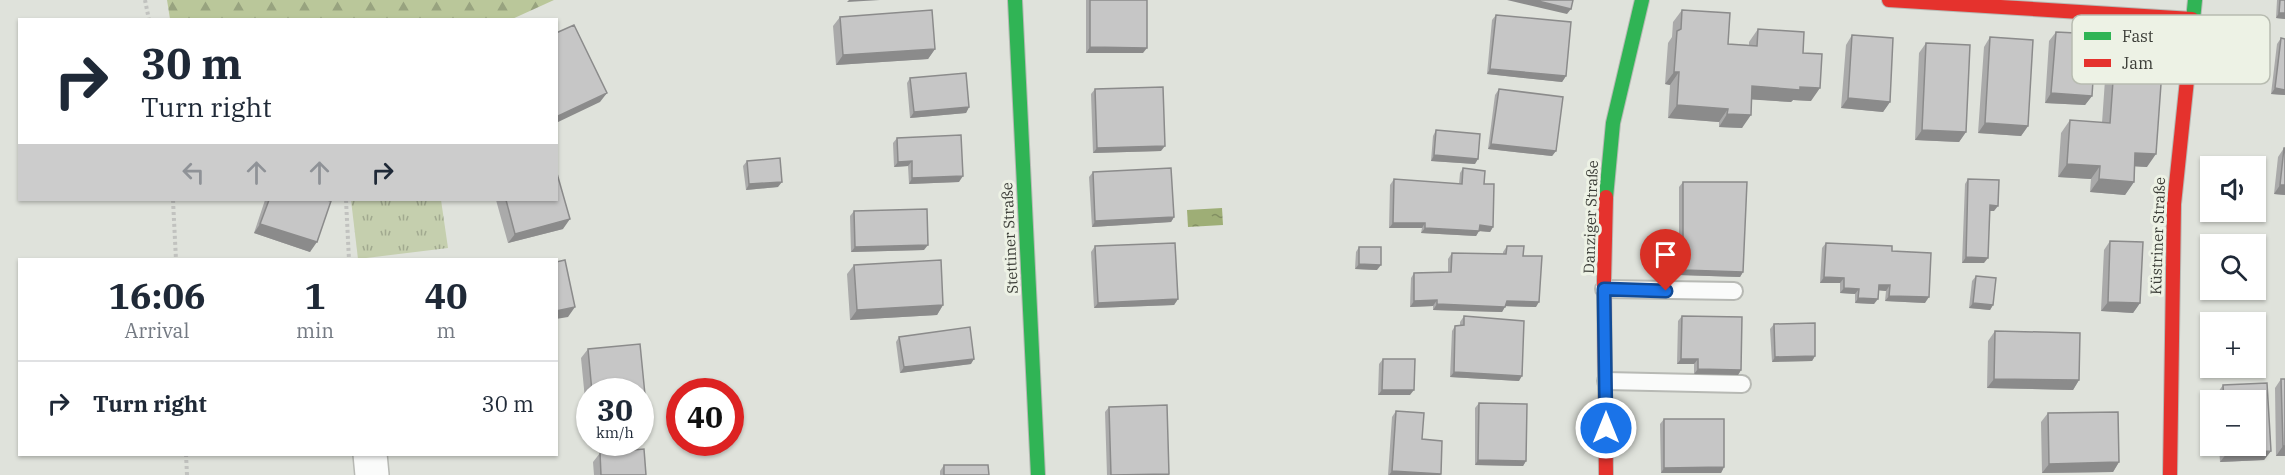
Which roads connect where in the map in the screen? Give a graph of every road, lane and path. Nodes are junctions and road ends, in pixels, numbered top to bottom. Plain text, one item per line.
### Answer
1 (145, 0) edge
2 (1015, 0) edge
3 (1642, 0) edge
4 (1889, 0) edge
5 (2195, 0) edge
6 (2123, 15) edge
7 (2193, 15) edge
8 (149, 18) edge
9 (2186, 84) edge
10 (173, 201) edge
11 (346, 201) edge
12 (176, 258) edge
13 (349, 258) edge
14 (1604, 289) junction
15 (1734, 291) dead end
16 (1606, 381) junction
17 (1742, 384) dead end
18 (186, 456) edge
19 (370, 456) edge
20 (187, 475) edge
21 (372, 475) edge
22 (1038, 475) edge
23 (1606, 475) edge
24 (2170, 475) edge

1 - 8 path
2 - 22 street, Stettiner Straße
3 - 14 street, Danziger Straße
4 - 6 street
5 - 7 street, Küstriner Straße
9 - 24 street, Küstriner Straße
10 - 12 path
11 - 13 path
14 - 15 lane
14 - 16 street, Danziger Straße
16 - 17 lane
16 - 23 street, Danziger Straße
18 - 20 path
19 - 21 street

